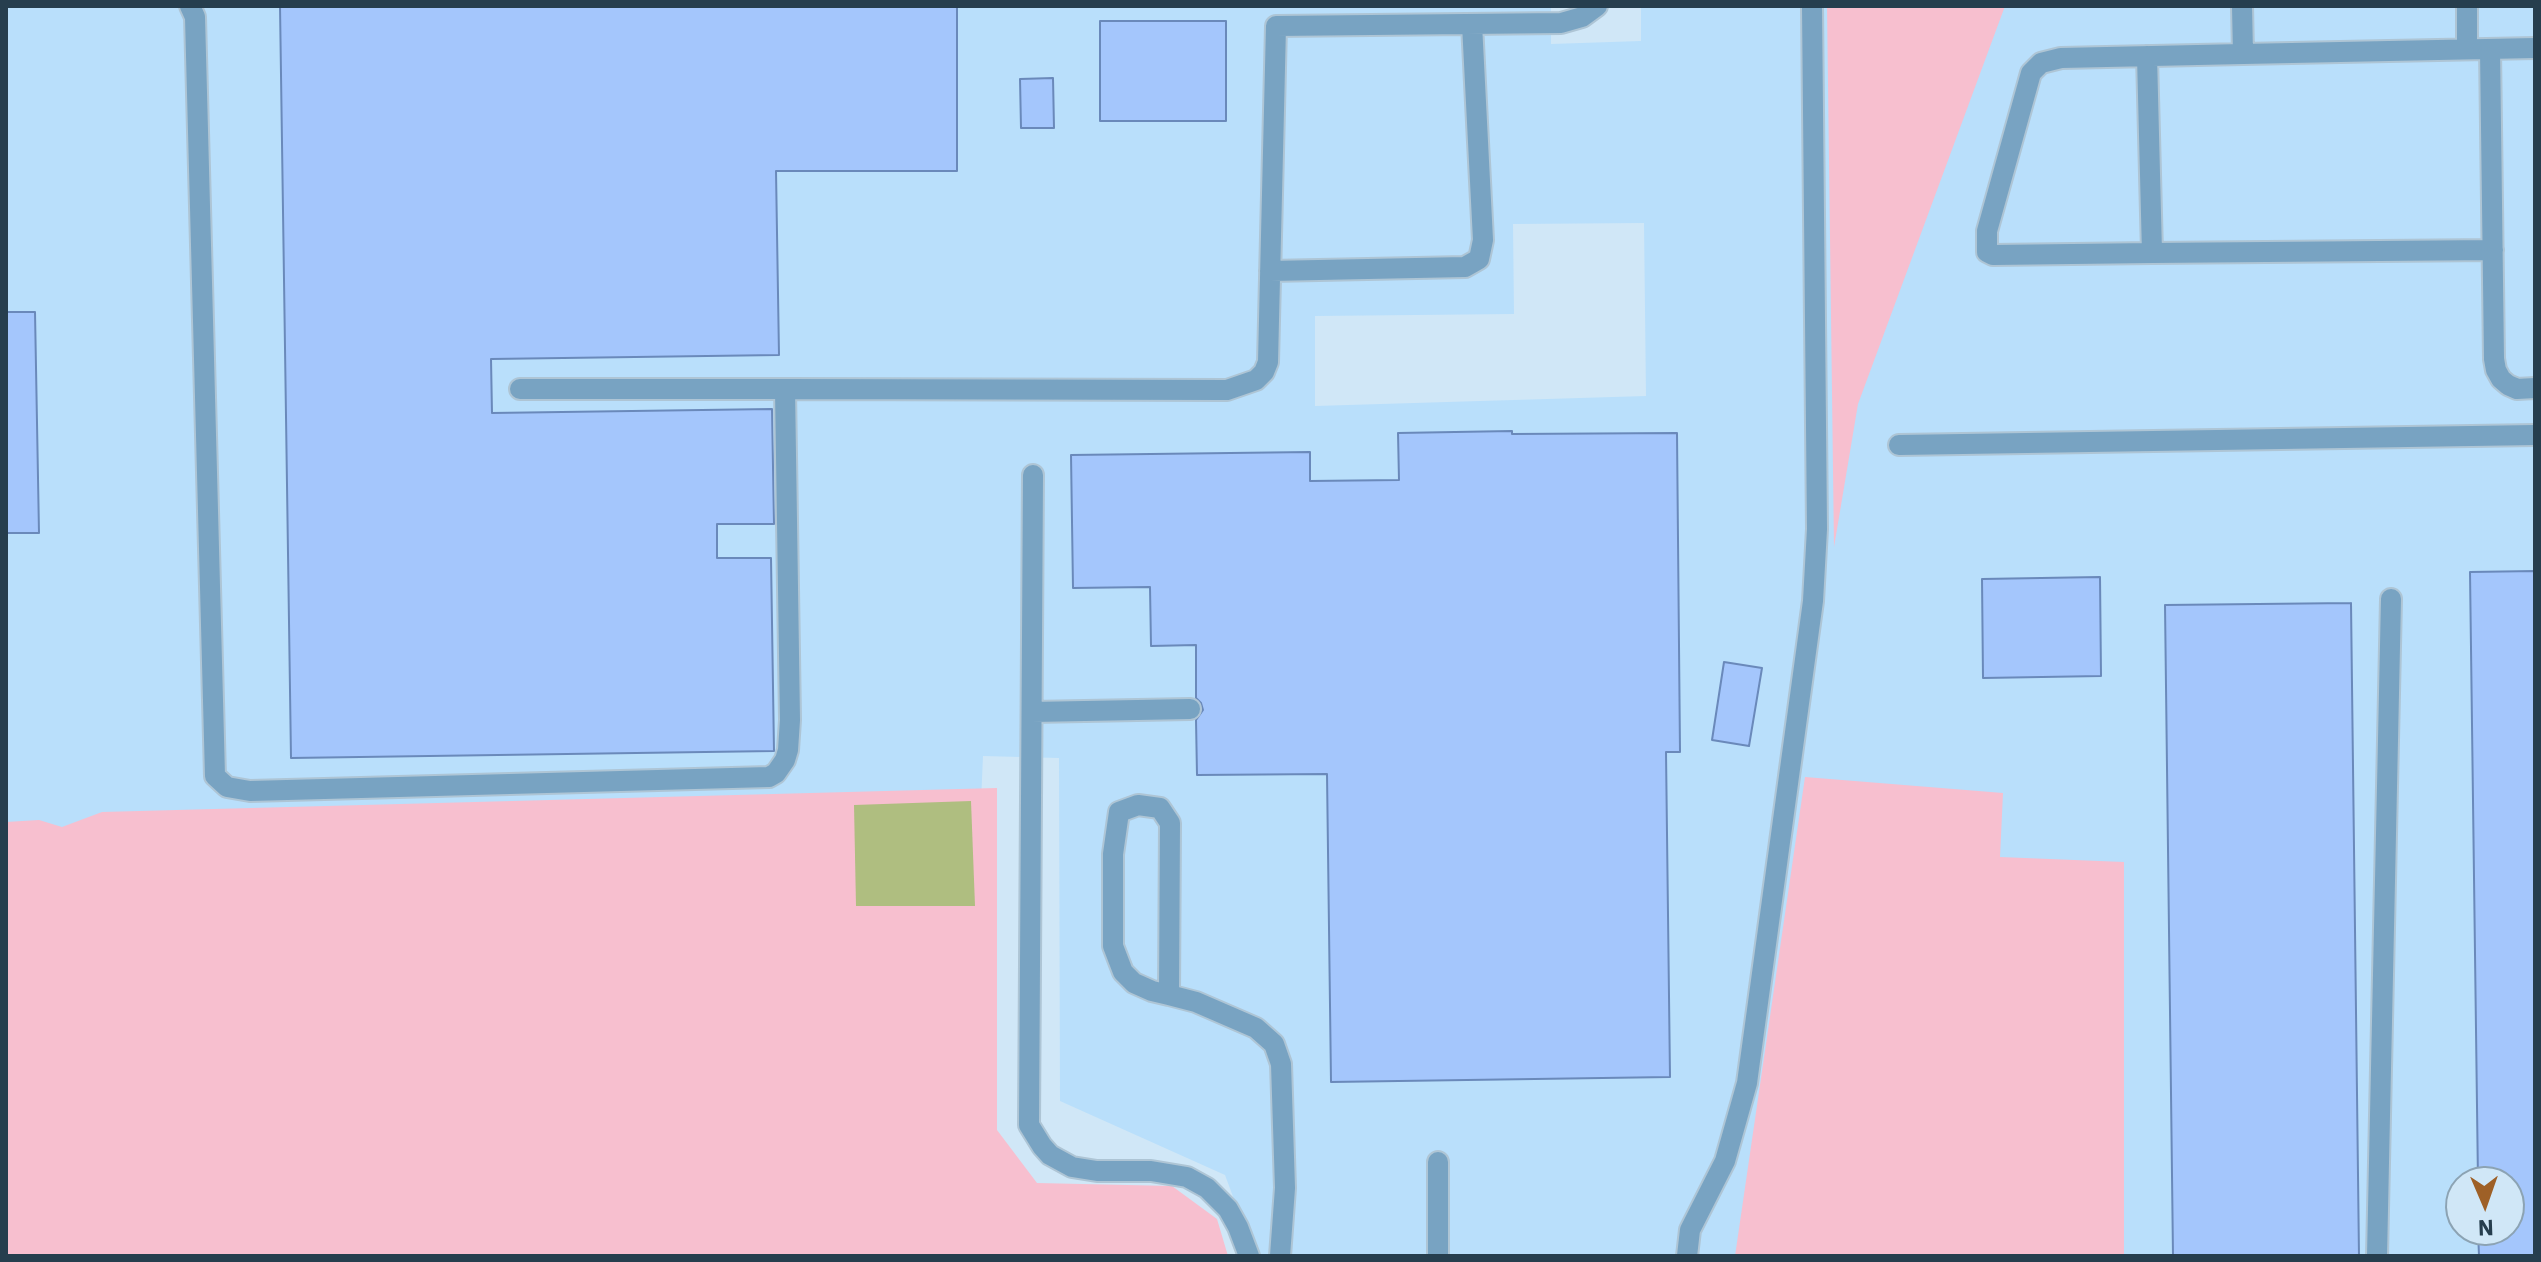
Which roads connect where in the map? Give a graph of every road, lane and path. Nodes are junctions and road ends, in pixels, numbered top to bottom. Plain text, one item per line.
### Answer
1 (190, 6) edge
2 (1597, 6) edge
3 (1812, 6) edge
4 (2467, 6) edge
5 (2238, 7) edge
6 (1276, 16) edge
7 (1472, 24) junction
8 (2535, 48) edge
9 (2467, 49) junction
10 (2490, 49) junction
11 (2243, 54) junction
12 (2147, 56) junction
13 (2493, 250) junction
14 (2152, 253) junction
15 (1270, 271) junction
16 (2535, 388) edge
17 (520, 389) dead end
18 (785, 389) junction
19 (2535, 435) edge
20 (1899, 445) dead end
21 (1033, 475) dead end
22 (2391, 599) dead end
23 (1190, 709) dead end
24 (1032, 712) junction
25 (1169, 995) junction
26 (1438, 1162) dead end
27 (1249, 1256) edge
28 (1280, 1256) edge
29 (1438, 1256) edge
30 (1687, 1256) edge
31 (2377, 1256) edge

1 - 18 street
2 - 7 street
3 - 30 street
4 - 9 street
5 - 11 street
6 - 7 street
6 - 15 street
7 - 15 street
8 - 10 street
9 - 10 street
9 - 11 street
10 - 13 street
11 - 12 street
12 - 14 street
12 - 14 street
13 - 14 street
13 - 16 street
15 - 18 street
17 - 18 street
19 - 20 street
21 - 24 street
22 - 31 street
23 - 24 street
24 - 27 street
25 - 25 street
25 - 28 street
26 - 29 street

